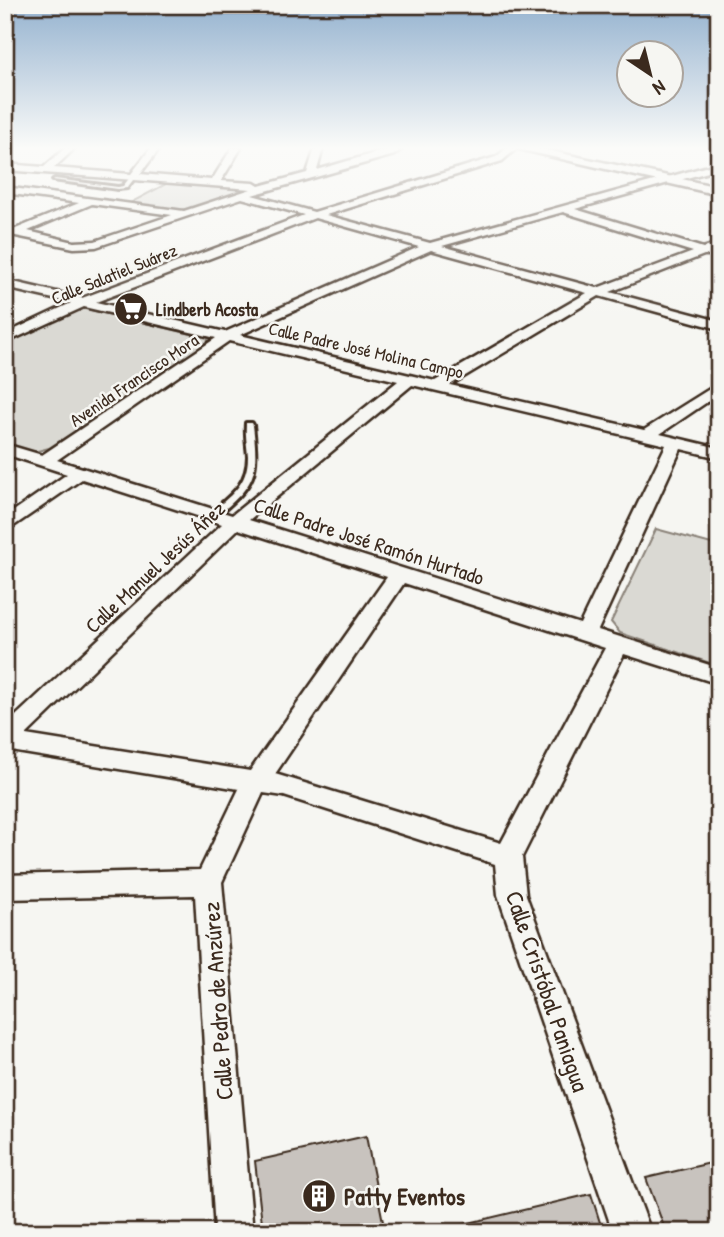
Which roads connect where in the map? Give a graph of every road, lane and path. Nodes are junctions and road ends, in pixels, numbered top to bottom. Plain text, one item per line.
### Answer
1 (82, 206) edge
2 (120, 206) edge
3 (209, 206) edge
4 (280, 206) edge
5 (345, 206) edge
6 (575, 206) edge
7 (563, 209) junction
8 (184, 214) junction
9 (314, 215) junction
10 (17, 232) junction
11 (5, 237) edge
12 (431, 246) junction
13 (719, 246) edge
14 (704, 251) junction
15 (719, 256) edge
16 (5, 284) edge
17 (598, 292) junction
18 (84, 302) junction
19 (719, 325) edge
20 (226, 337) junction
21 (5, 340) edge
22 (408, 381) junction
23 (437, 386) junction
24 (719, 387) edge
25 (249, 425) dead end
26 (647, 436) junction
27 (675, 443) junction
28 (5, 449) edge
29 (719, 453) edge
30 (45, 461) junction
31 (80, 473) junction
32 (213, 515) junction
33 (236, 522) junction
34 (5, 526) edge
35 (400, 574) junction
36 (586, 634) junction
37 (618, 644) junction
38 (719, 676) edge
39 (5, 741) edge
40 (256, 783) junction
41 (508, 857) junction
42 (208, 883) junction
43 (5, 887) edge
44 (234, 1232) edge
45 (632, 1232) edge

1 - 10 street
2 - 8 street
3 - 8 street
4 - 9 street
5 - 9 street, Calle Salatiel Suárez
6 - 7 street, Avenida Francisco Mora
7 - 12 street, Avenida Francisco Mora
7 - 14 street
8 - 10 street
9 - 12 street
9 - 18 street, Calle Salatiel Suárez
10 - 11 street
12 - 17 street
12 - 20 street, Avenida Francisco Mora
13 - 14 street
14 - 15 street
14 - 17 street
16 - 18 street, Calle Padre José Molina Campo
17 - 19 street
17 - 23 street
18 - 20 street, Calle Padre José Molina Campo
18 - 21 street, Calle Salatiel Suárez
20 - 22 street, Calle Padre José Molina Campo
20 - 30 street, Avenida Francisco Mora
22 - 23 street, Calle Padre José Molina Campo
22 - 33 street, Calle Manuel Jesús Áñez
23 - 26 street, Calle Padre José Molina Campo
24 - 26 street
25 - 32 lane
26 - 27 street, Calle Padre José Molina Campo
27 - 29 street, Calle Padre José Molina Campo
27 - 36 street
28 - 30 street, Calle Padre José Ramón Hurtado
30 - 31 street, Calle Padre José Ramón Hurtado
31 - 32 street, Calle Padre José Ramón Hurtado
31 - 34 street
32 - 33 street, Calle Padre José Ramón Hurtado
33 - 35 street, Calle Padre José Ramón Hurtado
33 - 39 street, Calle Manuel Jesús Áñez
35 - 36 street, Calle Padre José Ramón Hurtado
35 - 40 street, Calle Pedro de Anzúrez
36 - 37 street, Calle Padre José Ramón Hurtado
37 - 38 street, Calle Padre José Ramón Hurtado
37 - 41 street
39 - 40 street
40 - 41 street
40 - 42 street, Calle Pedro de Anzúrez
41 - 45 street, Calle Cristóbal Paniagua
42 - 43 street
42 - 44 street, Calle Pedro de Anzúrez

